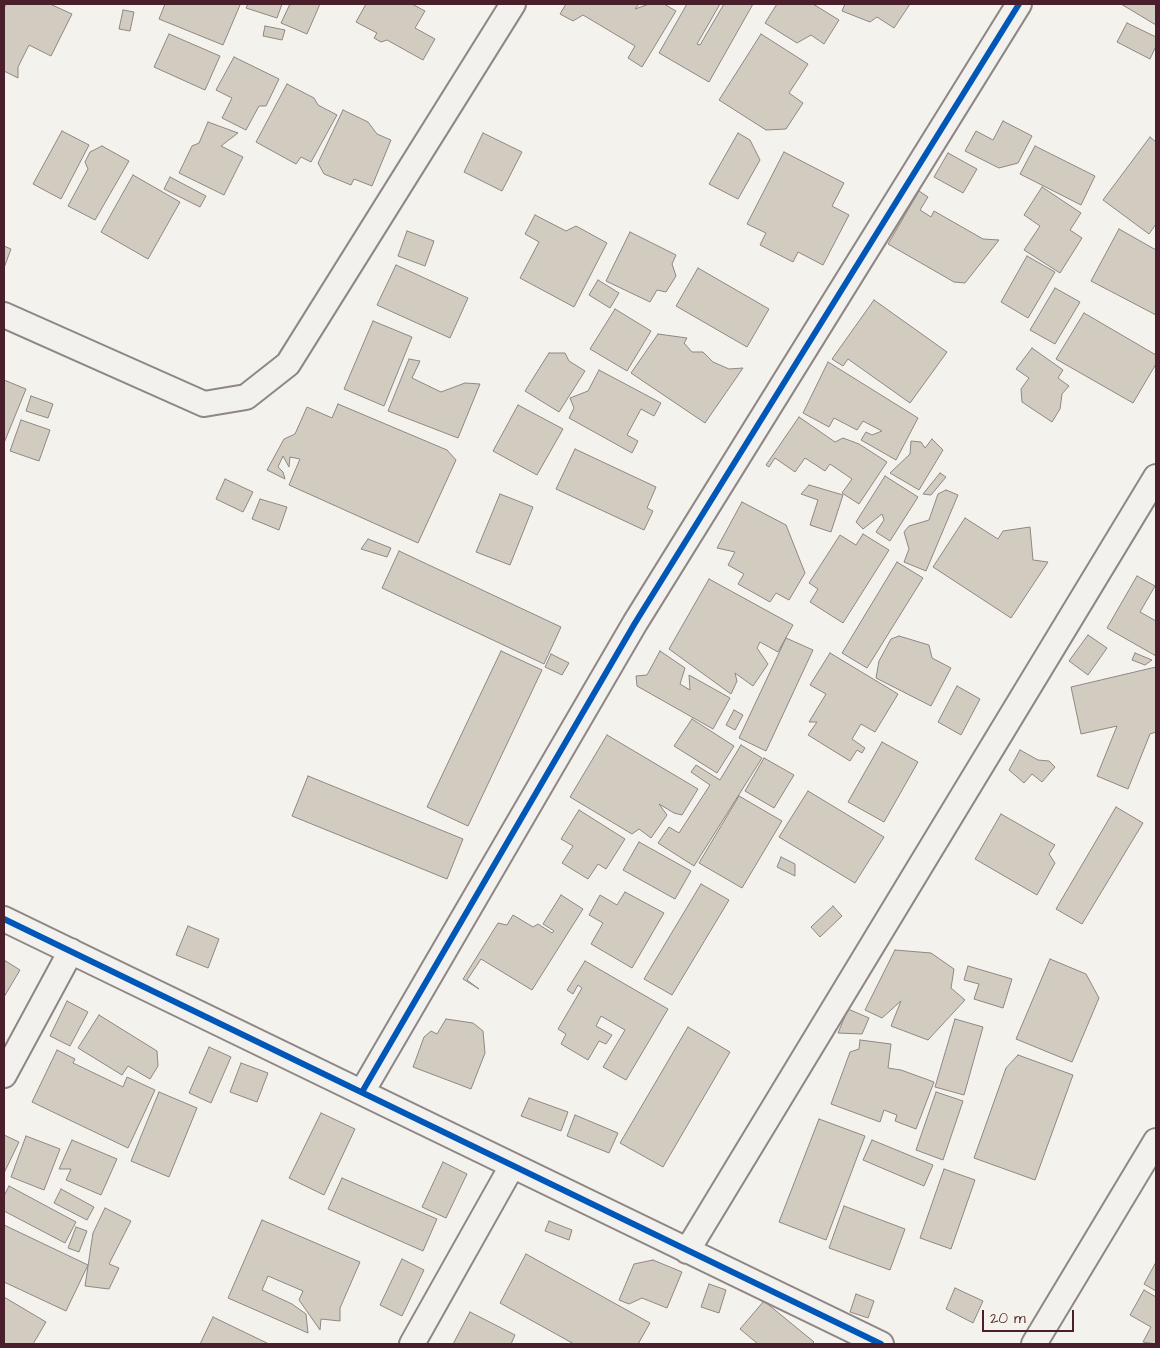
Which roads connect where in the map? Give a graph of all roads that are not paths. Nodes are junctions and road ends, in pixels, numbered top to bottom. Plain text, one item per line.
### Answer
1 (513, 4) edge
2 (1019, 4) edge
3 (4, 315) edge
4 (1156, 476) edge
5 (4, 919) edge
6 (71, 951) junction
7 (4, 1075) edge
8 (362, 1092) junction
9 (1156, 1141) edge
10 (512, 1166) junction
11 (687, 1251) junction
12 (412, 1344) edge
13 (881, 1344) edge
14 (1034, 1344) edge

1 - 3 street
2 - 8 street
4 - 11 street
5 - 6 street
6 - 7 street
6 - 8 street
8 - 10 street
9 - 14 street
10 - 11 street
10 - 12 street
11 - 13 street

